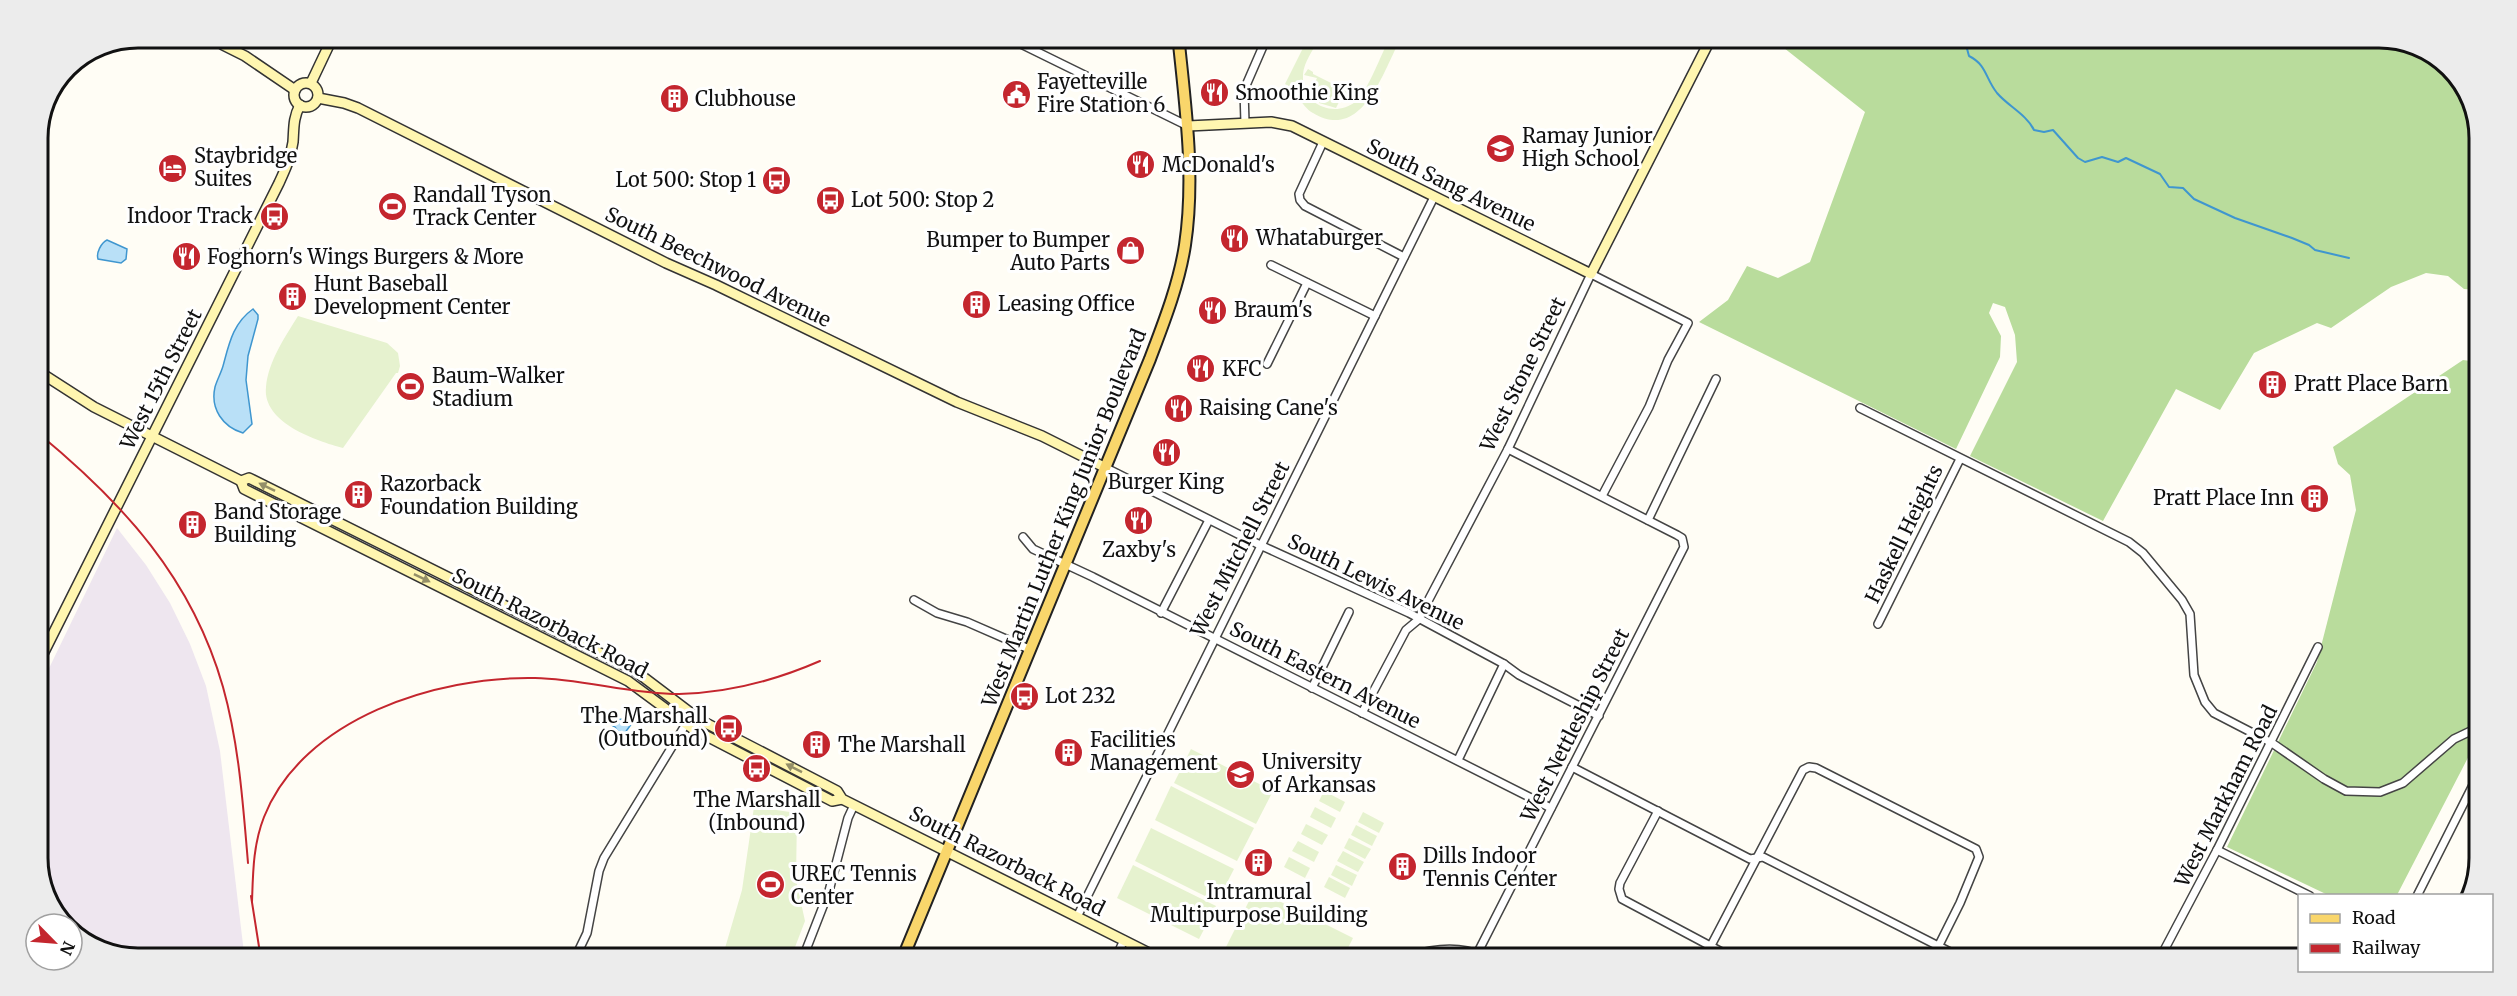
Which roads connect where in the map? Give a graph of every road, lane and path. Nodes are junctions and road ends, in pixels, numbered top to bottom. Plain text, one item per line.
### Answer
1 (229, 48) edge
2 (328, 48) edge
3 (1029, 48) edge
4 (1179, 48) edge
5 (1262, 48) edge
6 (1706, 48) edge
7 (310, 83) junction
8 (295, 90) junction
9 (318, 98) junction
10 (300, 105) junction
11 (1245, 123) junction
12 (1188, 126) junction
13 (1323, 142) junction
14 (1434, 197) junction
15 (1404, 257) junction
16 (1271, 265) dead end
17 (1591, 274) junction
18 (1307, 283) junction
19 (1375, 316) junction
20 (1267, 364) dead end
21 (48, 378) edge
22 (1716, 379) dead end
23 (1860, 408) dead end
24 (151, 436) junction
25 (1508, 449) junction
26 (1960, 459) junction
27 (1104, 467) junction
28 (241, 481) junction
29 (1602, 496) junction
30 (1209, 520) junction
31 (1648, 520) junction
32 (1023, 537) dead end
33 (1260, 545) junction
34 (1064, 564) junction
35 (914, 600) dead end
36 (1349, 612) dead end
37 (1161, 613) junction
38 (1418, 620) junction
39 (1878, 624) dead end
40 (1214, 638) junction
41 (48, 644) edge
42 (2318, 647) dead end
43 (1029, 649) junction
44 (1504, 664) junction
45 (1312, 688) junction
46 (1362, 713) junction
47 (692, 714) junction
48 (1599, 716) junction
49 (686, 724) junction
50 (2469, 732) edge
51 (2272, 743) junction
52 (1458, 760) junction
53 (1572, 767) junction
54 (2469, 793) edge
55 (842, 799) junction
56 (854, 805) junction
57 (1551, 808) junction
58 (1658, 811) junction
59 (2217, 850) junction
60 (946, 851) junction
61 (1757, 857) junction
62 (2306, 894) edge
63 (2418, 894) edge
64 (1077, 917) junction
65 (1124, 940) junction
66 (1710, 947) joint
67 (1938, 947) joint
68 (580, 948) edge
69 (807, 948) edge
70 (907, 948) edge
71 (1120, 948) edge
72 (1140, 948) edge
73 (1482, 948) edge
74 (2165, 948) edge

1 - 8 main road
2 - 7 main road
3 - 12 street
4 - 12 main road, West Martin Luther King Junior Boulevard
5 - 11 street
6 - 17 main road, West Stone Street
7 - 8 main road
7 - 9 main road
8 - 10 main road
9 - 10 main road
9 - 27 main road, South Beechwood Avenue
10 - 24 main road, West 15th Street
11 - 12 main road, South Sang Avenue
11 - 13 main road, South Sang Avenue
12 - 27 main road, West Martin Luther King Junior Boulevard
13 - 14 main road, South Sang Avenue
13 - 15 street
14 - 15 street, West Mitchell Street
14 - 17 main road, South Sang Avenue
15 - 19 street, West Mitchell Street
16 - 18 street
17 - 25 street, West Stone Street
17 - 29 street, South Sang Avenue
18 - 19 street
18 - 20 street
19 - 33 street, West Mitchell Street
21 - 24 main road, South Razorback Road
22 - 31 street
23 - 26 street
24 - 28 main road, South Razorback Road
24 - 41 main road, West 15th Street
25 - 29 street
25 - 38 street, West Stone Street
26 - 39 street, Haskell Heights
26 - 51 street
27 - 30 street, South Lewis Avenue
27 - 34 main road, West Martin Luther King Junior Boulevard
47 -> 28 main road, South Razorback Road
28 -> 49 main road, South Razorback Road
29 - 31 street
30 - 33 street, South Lewis Avenue
30 - 37 street
31 - 48 street, West Nettleship Street
32 - 34 street, South Eastern Avenue
33 - 38 street, South Lewis Avenue
33 - 40 street, West Mitchell Street
34 - 37 street, South Eastern Avenue
34 - 43 main road, West Martin Luther King Junior Boulevard
35 - 43 street
36 - 45 street
37 - 40 street, South Eastern Avenue
38 - 44 street, South Lewis Avenue
38 - 46 street, West Stone Street
40 - 45 street, South Eastern Avenue
40 - 64 street, West Mitchell Street
42 - 51 street, West Markham Road
43 - 60 main road, West Martin Luther King Junior Boulevard
44 - 48 street, South Lewis Avenue
44 - 52 street
45 - 46 street, South Eastern Avenue
46 - 52 street, South Eastern Avenue
47 - 49 street
55 -> 47 main road, South Razorback Road
48 - 53 street, West Nettleship Street
49 - 55 main road, South Razorback Road
49 - 68 street
50 - 51 street
51 - 59 street, West Markham Road
52 - 57 street, South Eastern Avenue
53 - 57 street, West Nettleship Street
53 - 58 street
54 - 63 street
55 - 56 main road, South Razorback Road
56 - 60 main road, South Razorback Road
56 - 69 street
57 - 73 street, West Nettleship Street
58 - 61 street
58 - 66 street
59 - 62 street
59 - 74 street, West Markham Road
60 - 64 main road, South Razorback Road
60 - 70 main road, West Martin Luther King Junior Boulevard
61 - 66 street
61 - 67 street
61 - 67 street
64 - 65 main road, South Razorback Road
65 - 71 street
65 - 72 main road, South Razorback Road

